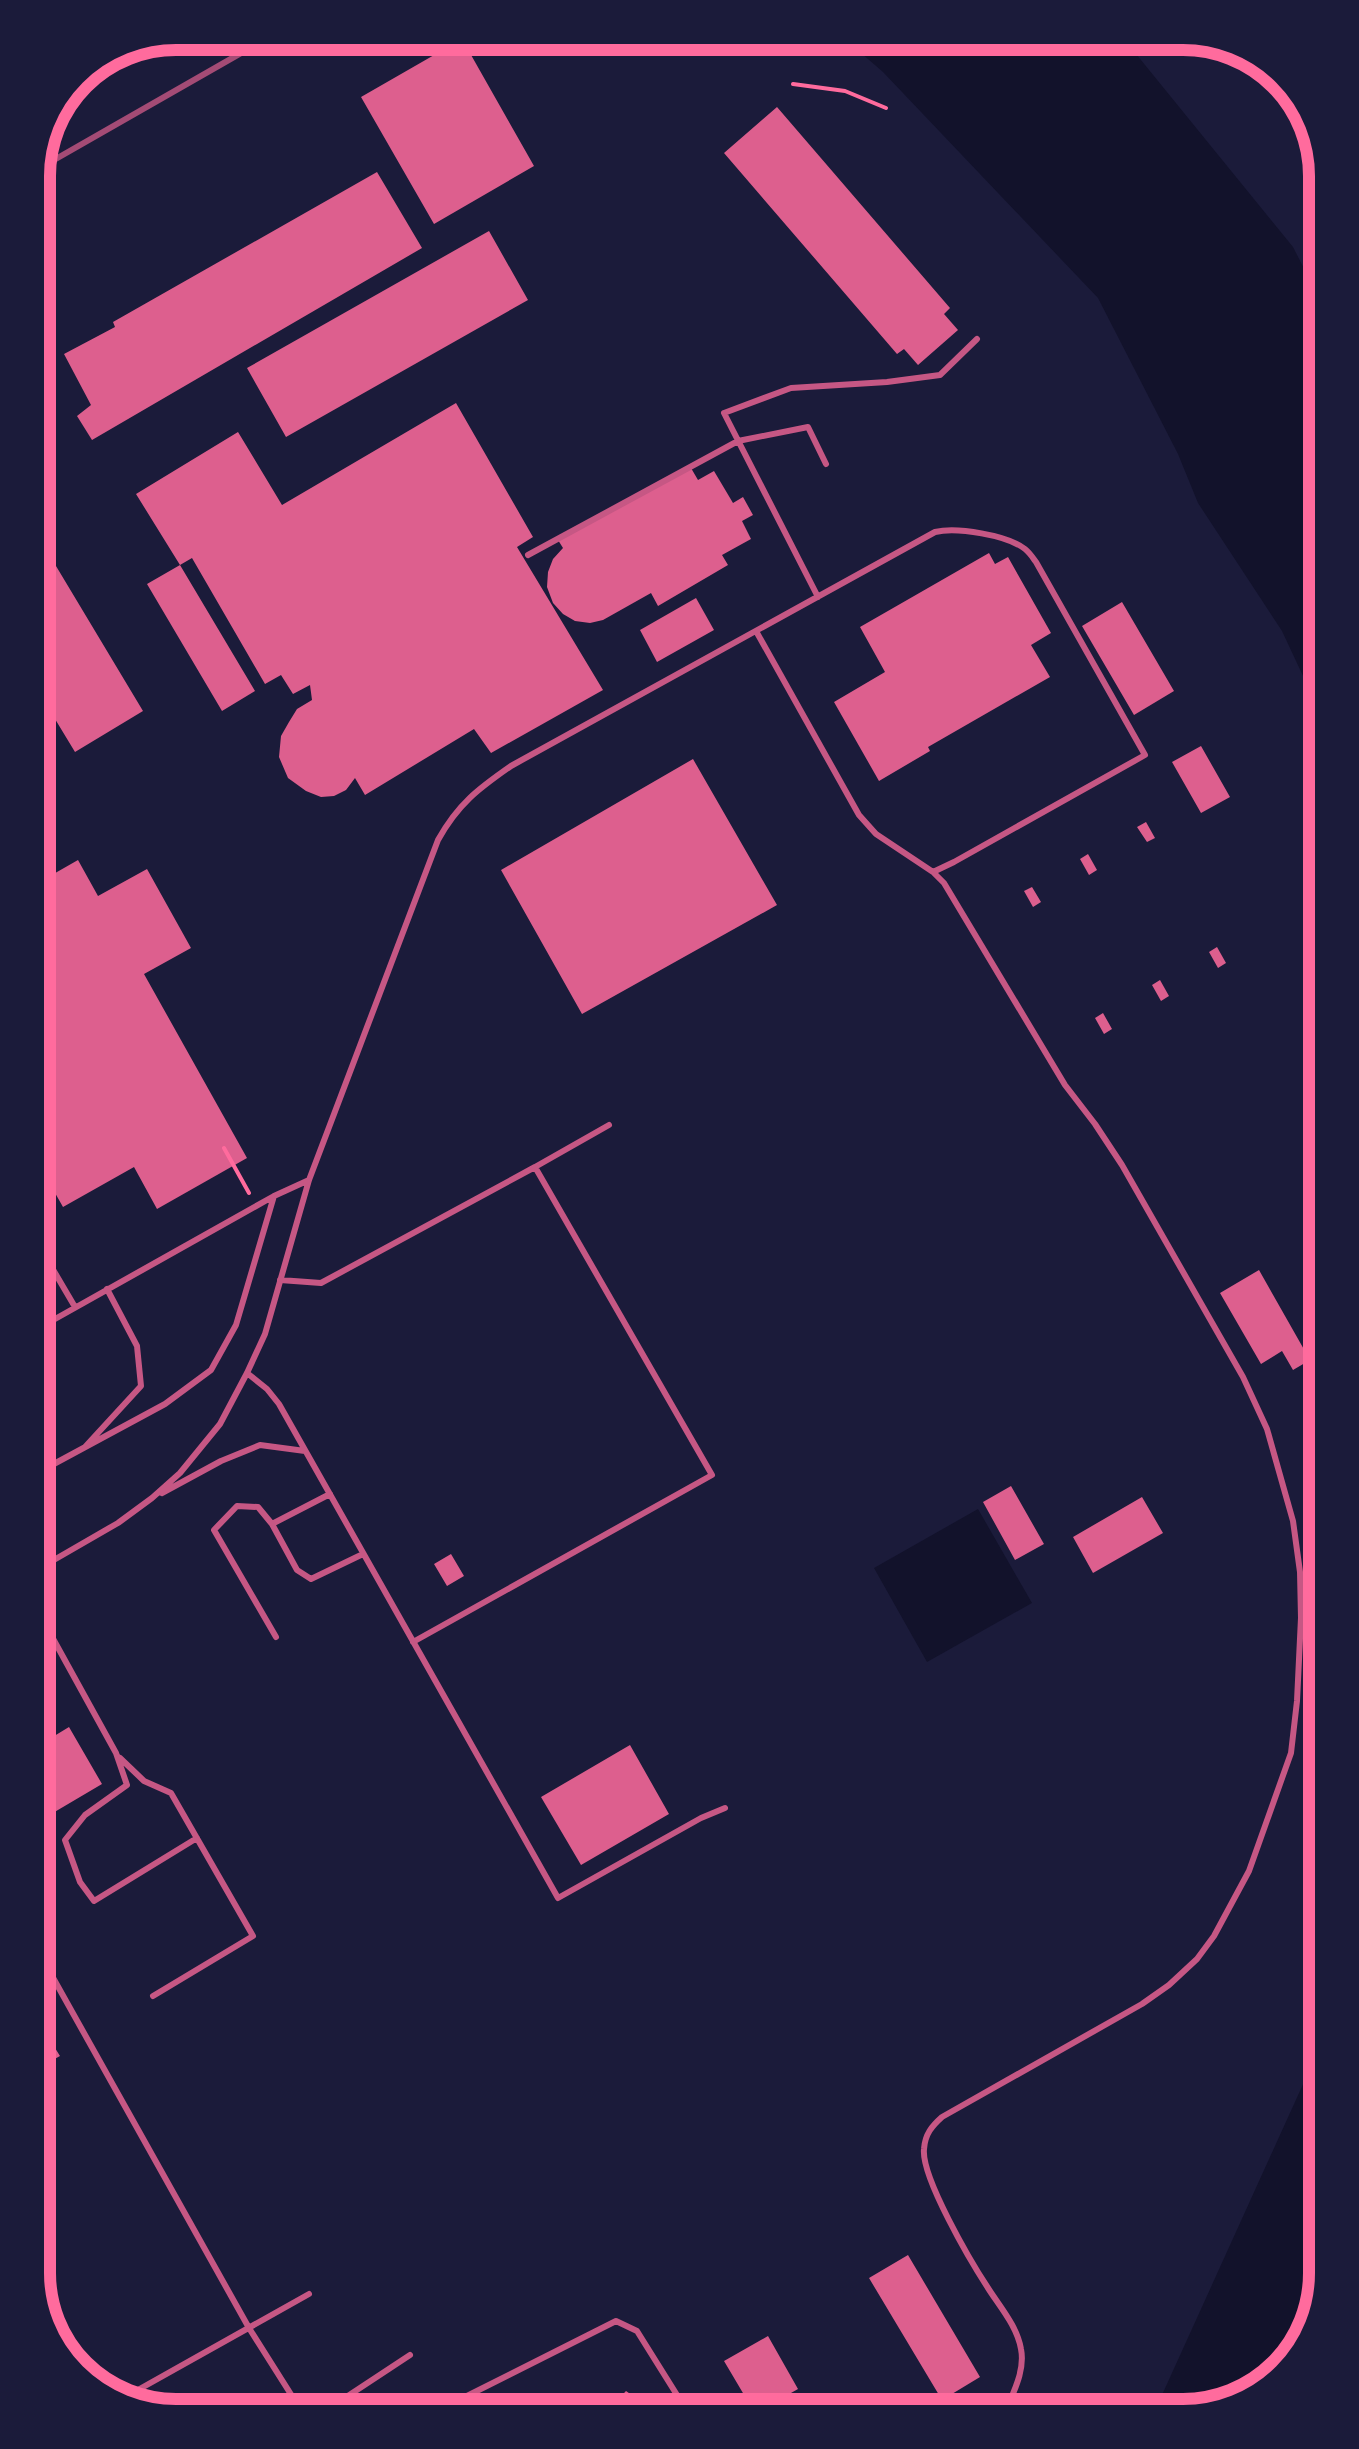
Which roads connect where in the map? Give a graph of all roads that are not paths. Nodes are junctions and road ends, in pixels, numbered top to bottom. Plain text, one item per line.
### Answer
1 (977, 338) dead end
2 (738, 440) junction
3 (826, 464) dead end
4 (528, 555) dead end
5 (818, 597) junction
6 (756, 631) junction
7 (933, 872) junction
8 (609, 1125) dead end
9 (534, 1167) junction
10 (309, 1180) junction
11 (274, 1196) junction
12 (50, 1264) edge
13 (280, 1280) junction
14 (107, 1289) junction
15 (75, 1307) junction
16 (50, 1321) edge
17 (247, 1373) junction
18 (81, 1451) junction
19 (306, 1451) junction
20 (50, 1466) edge
21 (330, 1494) junction
22 (152, 1498) junction
23 (272, 1524) junction
24 (363, 1554) junction
25 (50, 1562) edge
26 (50, 1633) edge
27 (276, 1638) dead end
28 (413, 1642) junction
29 (116, 1753) junction
30 (725, 1808) dead end
31 (197, 1838) junction
32 (50, 1972) edge
33 (153, 1996) dead end
34 (309, 2294) dead end
35 (248, 2328) junction
36 (410, 2356) dead end
37 (135, 2392) edge
38 (294, 2399) edge
39 (344, 2399) edge
40 (461, 2399) edge
41 (680, 2399) edge
42 (1010, 2399) edge

1 - 2 lane
2 - 3 lane
2 - 4 lane
2 - 5 lane
5 - 6 lane
5 - 7 lane
6 - 7 lane
6 - 10 lane
7 - 42 lane
8 - 9 lane
9 - 13 lane
9 - 28 lane
10 - 11 lane
10 - 13 lane
11 - 14 lane
11 - 18 lane
12 - 15 lane
13 - 17 lane
14 - 15 lane
14 - 18 lane
15 - 16 lane
17 - 19 lane
17 - 22 lane
18 - 20 lane
19 - 21 lane
19 - 22 lane
21 - 23 lane
21 - 24 lane
22 - 25 lane
23 - 24 lane
23 - 27 lane
24 - 28 lane
26 - 29 lane
28 - 30 lane
29 - 31 lane
29 - 31 lane
31 - 33 lane
32 - 35 lane
34 - 35 lane
35 - 37 lane
35 - 38 lane
36 - 39 lane
40 - 41 lane

